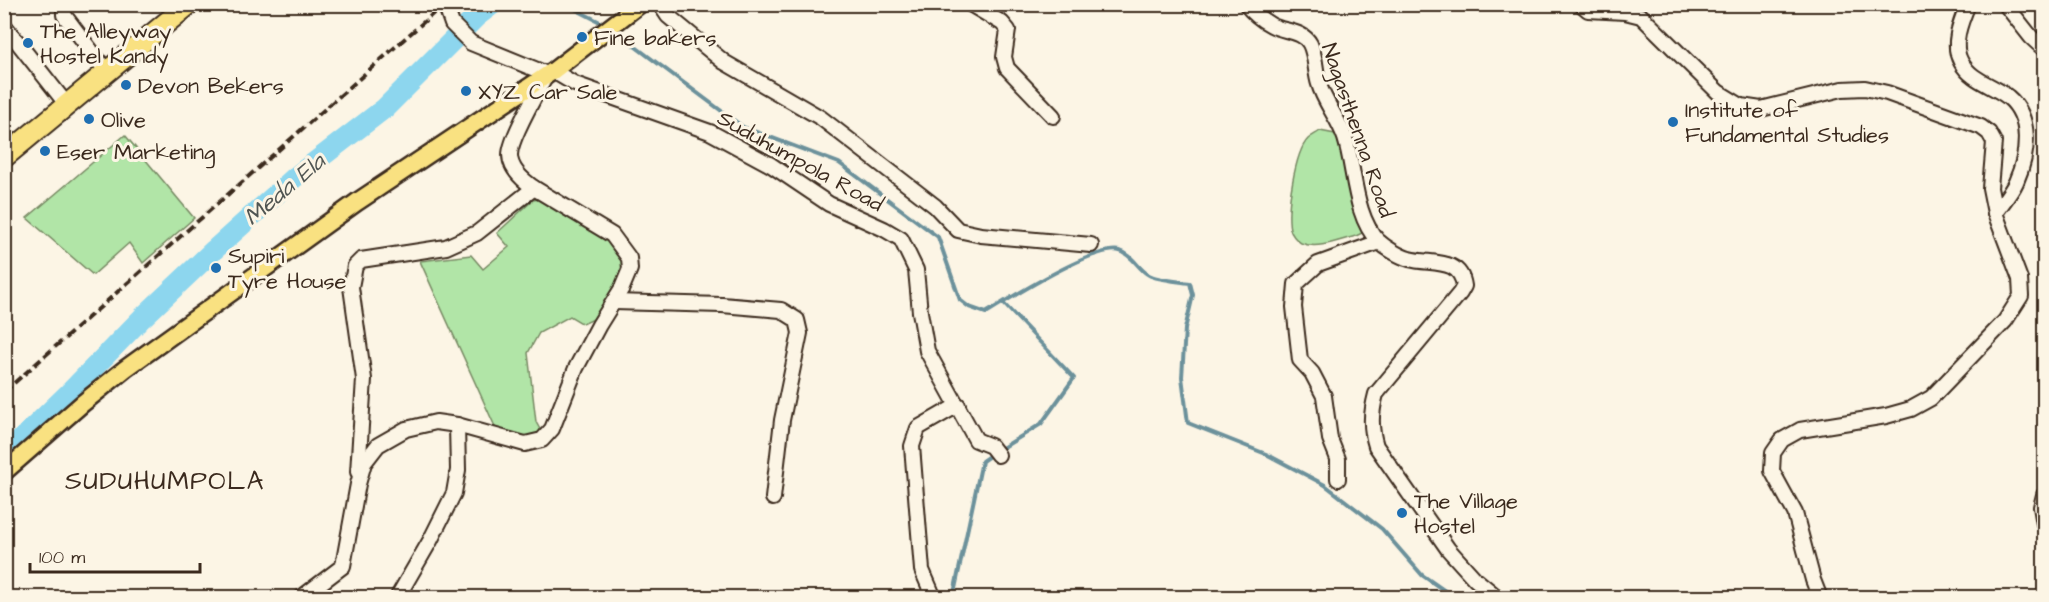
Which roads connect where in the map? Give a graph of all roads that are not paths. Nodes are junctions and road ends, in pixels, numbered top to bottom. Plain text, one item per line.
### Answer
1 (64, 4) edge
2 (189, 4) edge
3 (445, 4) edge
4 (640, 4) edge
5 (660, 4) edge
6 (970, 4) edge
7 (1246, 4) edge
8 (1581, 4) edge
9 (1968, 4) edge
10 (2005, 4) edge
11 (4, 25) edge
12 (2044, 48) edge
13 (107, 72) junction
14 (550, 73) junction
15 (67, 105) junction
16 (1053, 116) dead end
17 (4, 157) edge
18 (534, 188) junction
19 (1995, 213) junction
20 (1379, 242) junction
21 (1091, 245) dead end
22 (614, 302) junction
23 (958, 405) junction
24 (457, 425) junction
25 (995, 451) dead end
26 (4, 472) edge
27 (1338, 479) dead end
28 (358, 484) junction
29 (2044, 495) edge
30 (773, 498) dead end
31 (2044, 524) edge
32 (301, 597) edge
33 (398, 597) edge
34 (934, 597) edge
35 (1498, 597) edge
36 (1821, 597) edge

1 - 13 street
2 - 13 highway
3 - 14 street, Suduhumpola Road
4 - 14 main road
5 - 21 street
6 - 16 street
7 - 20 street, Nagasthenna Road
8 - 19 street
9 - 19 street
10 - 12 street
11 - 15 street
13 - 15 highway
14 - 18 street
14 - 23 street, Suduhumpola Road
14 - 26 main road
15 - 17 highway
18 - 22 street
18 - 28 street
19 - 36 street
20 - 27 street
20 - 35 street, Nagasthenna Road
22 - 24 street
22 - 30 street
23 - 25 street, Suduhumpola Road
23 - 34 street
24 - 28 street
24 - 33 street
28 - 32 street
29 - 31 street

